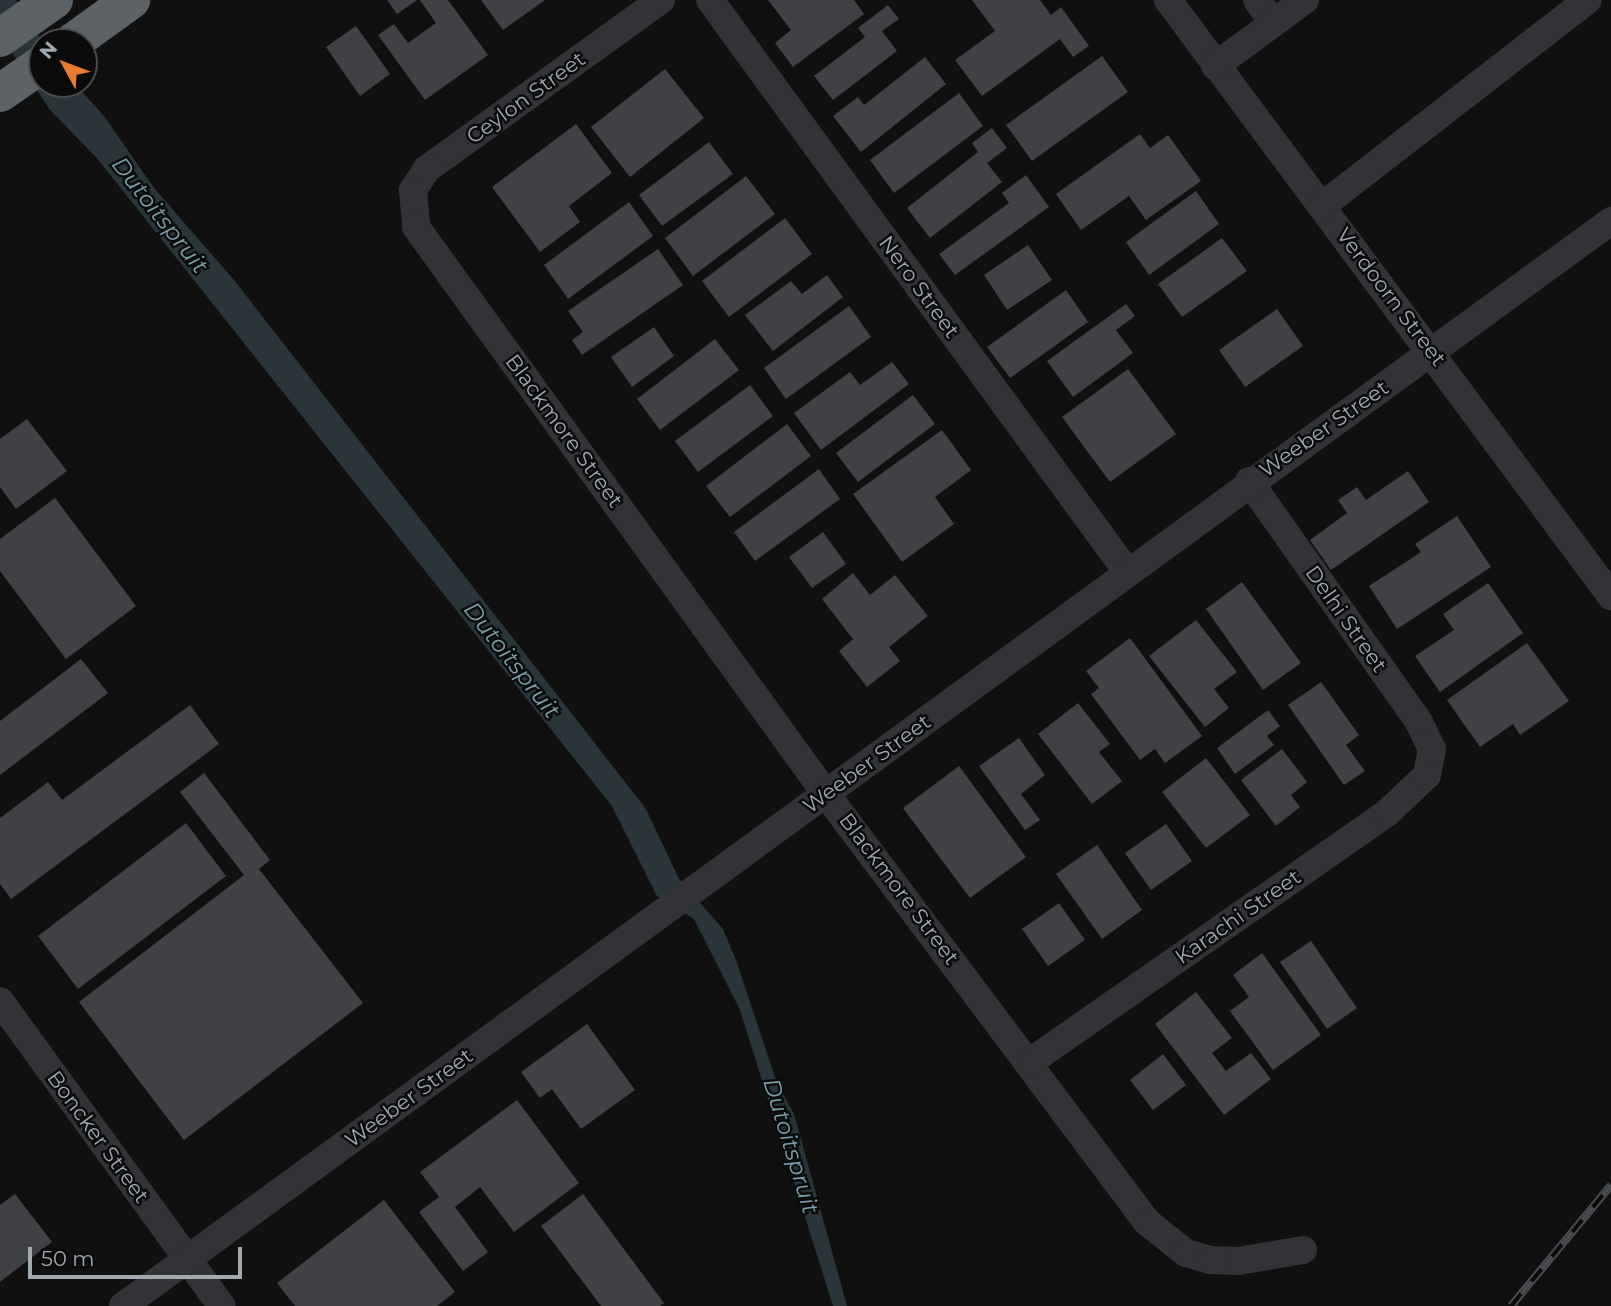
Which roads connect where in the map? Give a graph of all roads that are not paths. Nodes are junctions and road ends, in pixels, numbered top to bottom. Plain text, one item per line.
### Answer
1 (131, 0) edge
2 (661, 0) edge
3 (710, 0) edge
4 (1168, 0) edge
5 (1257, 0) edge
6 (1305, 0) edge
7 (1588, 0) edge
8 (1273, 23) junction
9 (92, 28) edge
10 (1214, 66) junction
11 (28, 74) edge
12 (2, 92) edge
13 (1322, 206) junction
14 (411, 210) joint
15 (1611, 221) edge
16 (1434, 353) junction
17 (1249, 481) junction
18 (1128, 573) junction
19 (1611, 596) edge
20 (1432, 761) joint
21 (826, 794) junction
22 (0, 1001) edge
23 (1030, 1062) junction
24 (1303, 1250) dead end
25 (186, 1258) junction
26 (123, 1306) edge
27 (222, 1306) edge

1 - 9 highway
2 - 14 street, Ceylon Street
3 - 18 street, Nero Street
4 - 10 street, Verdoorn Street
5 - 8 street
6 - 8 street
7 - 13 street
8 - 10 street
10 - 13 street, Verdoorn Street
11 - 12 highway
13 - 16 street, Verdoorn Street
14 - 21 street, Blackmore Street
15 - 16 street, Weeber Street
16 - 17 street, Weeber Street
16 - 19 street, Verdoorn Street
17 - 18 street, Weeber Street
17 - 20 street, Delhi Street
18 - 21 street, Weeber Street
20 - 23 street, Karachi Street
21 - 23 street, Blackmore Street
21 - 25 street, Weeber Street
22 - 25 street, Boncker Street
23 - 24 street, Blackmore Street
25 - 26 street, Weeber Street
25 - 27 street, Boncker Street

